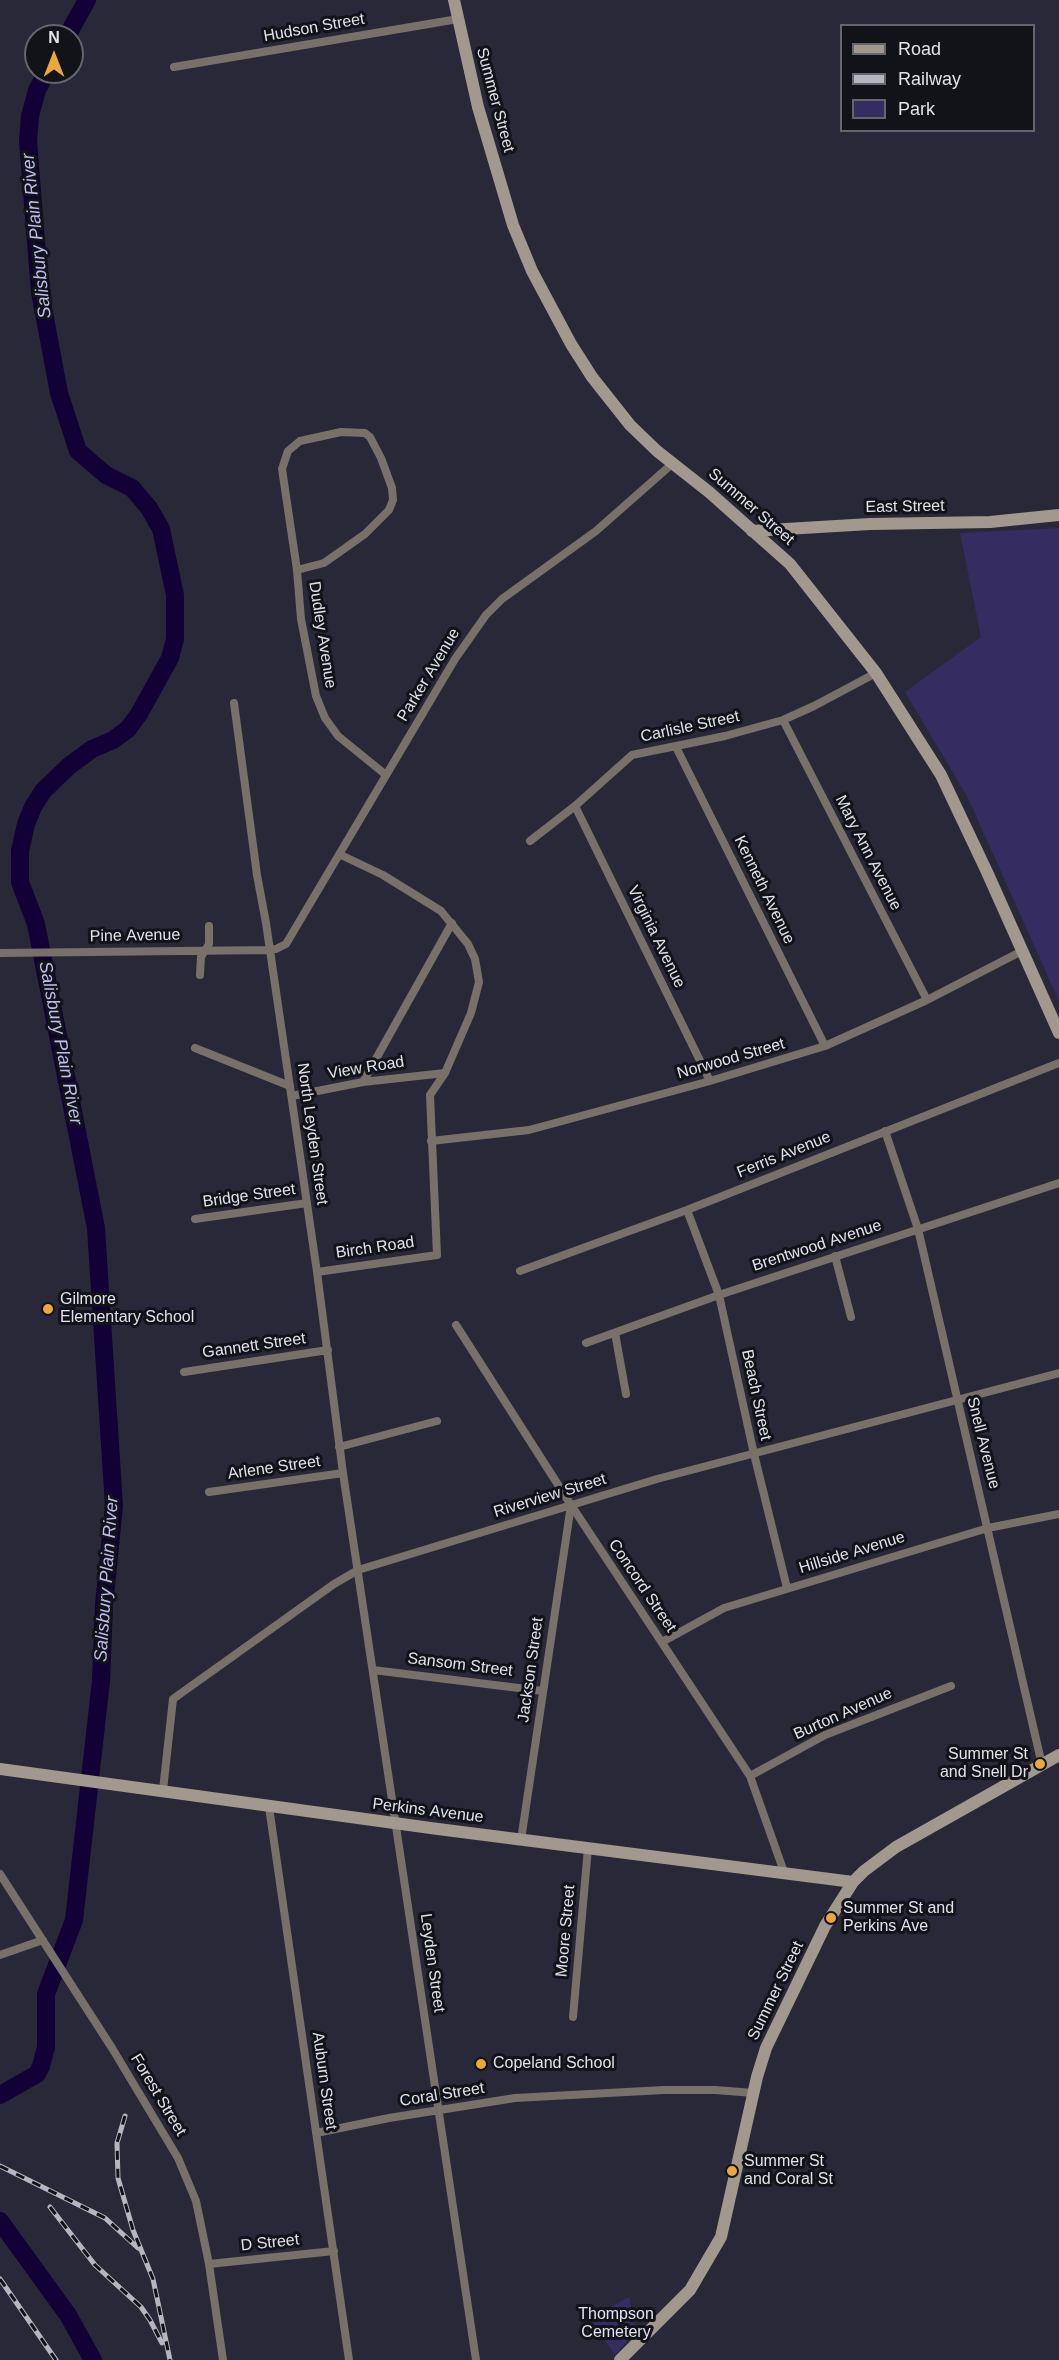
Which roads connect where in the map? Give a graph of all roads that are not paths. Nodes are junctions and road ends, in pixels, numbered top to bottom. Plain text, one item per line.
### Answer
1 (454, 0) edge
2 (458, 19) junction
3 (174, 67) dead end
4 (672, 464) junction
5 (1059, 515) edge
6 (752, 531) junction
7 (297, 570) junction
8 (876, 673) junction
9 (234, 703) dead end
10 (783, 720) junction
11 (676, 747) junction
12 (386, 775) junction
13 (575, 806) junction
14 (530, 841) dead end
15 (340, 855) junction
16 (452, 923) junction
17 (209, 926) dead end
18 (270, 950) junction
19 (205, 951) junction
20 (1022, 951) junction
21 (0, 953) edge
22 (200, 975) dead end
23 (927, 1000) junction
24 (1059, 1034) edge
25 (825, 1046) junction
26 (195, 1048) dead end
27 (1059, 1063) edge
28 (445, 1072) junction
29 (363, 1082) junction
30 (710, 1082) junction
31 (290, 1086) junction
32 (292, 1096) junction
33 (885, 1131) junction
34 (430, 1141) junction
35 (1059, 1183) edge
36 (307, 1203) junction
37 (687, 1210) junction
38 (195, 1219) dead end
39 (918, 1229) junction
40 (835, 1256) junction
41 (520, 1271) dead end
42 (317, 1272) junction
43 (719, 1295) junction
44 (851, 1317) dead end
45 (456, 1325) dead end
46 (615, 1333) junction
47 (586, 1343) dead end
48 (328, 1350) junction
49 (184, 1372) dead end
50 (1059, 1373) edge
51 (626, 1394) dead end
52 (957, 1401) junction
53 (438, 1421) dead end
54 (339, 1447) junction
55 (754, 1454) junction
56 (343, 1473) junction
57 (209, 1492) dead end
58 (571, 1505) junction
59 (1059, 1514) edge
60 (988, 1528) junction
61 (358, 1570) junction
62 (787, 1588) junction
63 (662, 1642) junction
64 (373, 1670) junction
65 (951, 1686) dead end
66 (543, 1691) junction
67 (1059, 1755) edge
68 (1042, 1765) junction
69 (0, 1769) edge
70 (750, 1776) junction
71 (164, 1790) junction
72 (269, 1807) junction
73 (396, 1824) junction
74 (521, 1840) junction
75 (588, 1848) junction
76 (784, 1872) junction
77 (0, 1874) edge
78 (853, 1882) junction
79 (43, 1940) junction
80 (0, 1955) edge
81 (573, 2017) dead end
82 (754, 2093) junction
83 (439, 2110) junction
84 (316, 2133) junction
85 (333, 2251) junction
86 (209, 2264) junction
87 (223, 2360) edge
88 (349, 2360) edge
89 (476, 2360) edge
90 (620, 2360) edge

1 - 2 street, Summer Street
2 - 3 street, Hudson Street
2 - 4 street, Summer Street
4 - 6 street, Summer Street
4 - 12 street, Parker Avenue
5 - 6 street, East Street
6 - 8 street, Summer Street
7 - 7 street, Dudley Avenue
7 - 12 street, Dudley Avenue
8 - 10 street, Carlisle Street
8 - 20 street, Summer Street
9 - 18 street, North Leyden Street
10 - 11 street, Carlisle Street
10 - 23 street, Mary Ann Avenue
11 - 13 street, Carlisle Street
11 - 25 street, Kenneth Avenue
12 - 15 street, Parker Avenue
13 - 14 street, Carlisle Street
13 - 30 street, Virginia Avenue
15 - 16 street
15 - 18 street, Parker Avenue
16 - 28 street
16 - 29 street
17 - 19 street
18 - 19 street, Pine Avenue
18 - 31 street, North Leyden Street
19 - 21 street, Pine Avenue
19 - 22 street
20 - 23 street, Norwood Street
20 - 24 street, Summer Street
23 - 25 street, Norwood Street
25 - 30 street, Norwood Street
26 - 31 street
27 - 33 street, Ferris Avenue
28 - 29 street, View Road
28 - 34 street
29 - 32 street, View Road
30 - 34 street, Norwood Street
31 - 32 street, North Leyden Street
32 - 36 street, North Leyden Street
33 - 37 street, Ferris Avenue
33 - 39 street, Snell Avenue
34 - 42 street, Birch Road
35 - 39 street, Brentwood Avenue
36 - 38 street, Bridge Street
36 - 42 street, North Leyden Street
37 - 41 street, Ferris Avenue
37 - 43 street, Beach Street
39 - 40 street, Brentwood Avenue
39 - 52 street, Snell Avenue
40 - 43 street, Brentwood Avenue
40 - 44 street
42 - 48 street, North Leyden Street
43 - 46 street, Brentwood Avenue
43 - 55 street, Beach Street
45 - 58 street, Concord Street
46 - 47 street, Brentwood Avenue
46 - 51 street
48 - 49 street, Gannett Street
48 - 54 street, North Leyden Street
50 - 52 street, Riverview Street
52 - 55 street, Riverview Street
52 - 60 street, Snell Avenue
53 - 54 street
54 - 56 street, North Leyden Street
55 - 58 street, Riverview Street
55 - 62 street, Beach Street
56 - 57 street, Arlene Street
56 - 61 street, North Leyden Street
58 - 61 street, Riverview Street
58 - 63 street, Concord Street
58 - 66 street, Jackson Street
59 - 60 street, Hillside Avenue
60 - 62 street, Hillside Avenue
60 - 68 street, Snell Avenue
61 - 64 street, Leyden Street
61 - 71 street, Riverview Street
62 - 63 street, Hillside Avenue
63 - 70 street, Concord Street
64 - 66 street, Sansom Street
64 - 73 street, Leyden Street
65 - 70 street, Burton Avenue
66 - 74 street, Jackson Street
67 - 68 street, Summer Street
68 - 78 street, Summer Street
69 - 71 street, Perkins Avenue
70 - 76 street, Concord Street
71 - 72 street, Perkins Avenue
72 - 73 street, Perkins Avenue
72 - 84 street, Auburn Street
73 - 74 street, Perkins Avenue
73 - 83 street, Leyden Street
74 - 75 street, Perkins Avenue
75 - 76 street, Perkins Avenue
75 - 81 street, Moore Street
76 - 78 street, Perkins Avenue
77 - 79 street, Forest Street
78 - 82 street, Summer Street
79 - 80 street
79 - 86 street, Forest Street
82 - 83 street, Coral Street
82 - 90 street, Summer Street
83 - 84 street, Coral Street
83 - 89 street, Leyden Street
84 - 85 street, Auburn Street
85 - 86 street, D Street
85 - 88 street, Auburn Street
86 - 87 street, Forest Street

